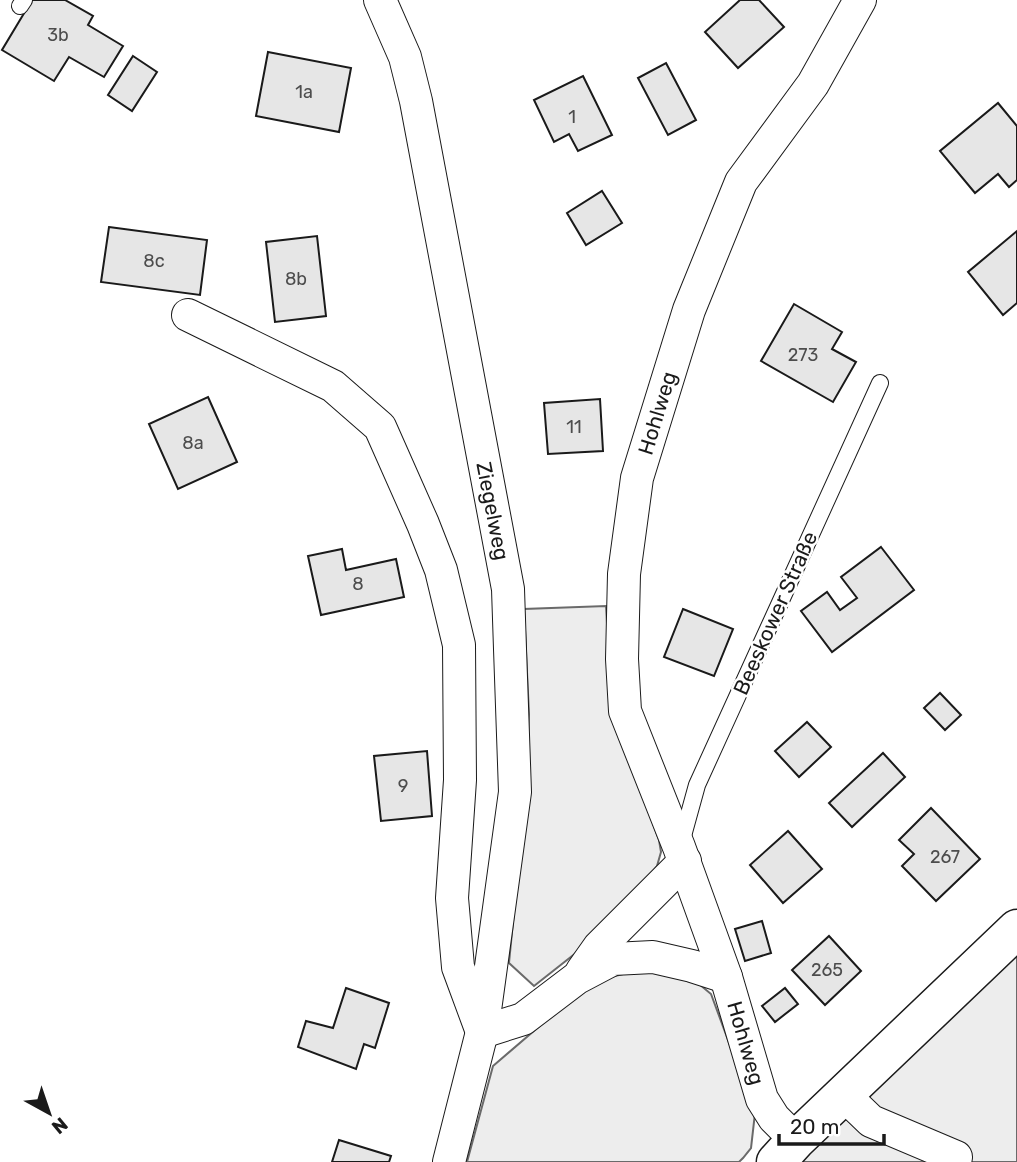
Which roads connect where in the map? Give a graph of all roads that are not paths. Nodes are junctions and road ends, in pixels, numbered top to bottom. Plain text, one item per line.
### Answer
1 (380, 0) edge
2 (860, 0) edge
3 (188, 315) dead end
4 (880, 383) dead end
5 (682, 854) junction
6 (1017, 929) edge
7 (726, 977) junction
8 (577, 978) junction
9 (482, 1032) junction
10 (844, 1095) junction
11 (786, 1151) edge
12 (955, 1160) edge
13 (449, 1162) edge

1 - 9 street, Ziegelweg
2 - 5 street, Hohlweg
3 - 9 street
4 - 5 lane, Beeskower Straße
5 - 7 street, Hohlweg
5 - 8 street, Hohlweg
6 - 10 main road
7 - 8 street, Hohlweg
7 - 11 street, Hohlweg
8 - 9 street, Hohlweg
9 - 13 street, Ziegelweg
10 - 11 main road
10 - 12 street

